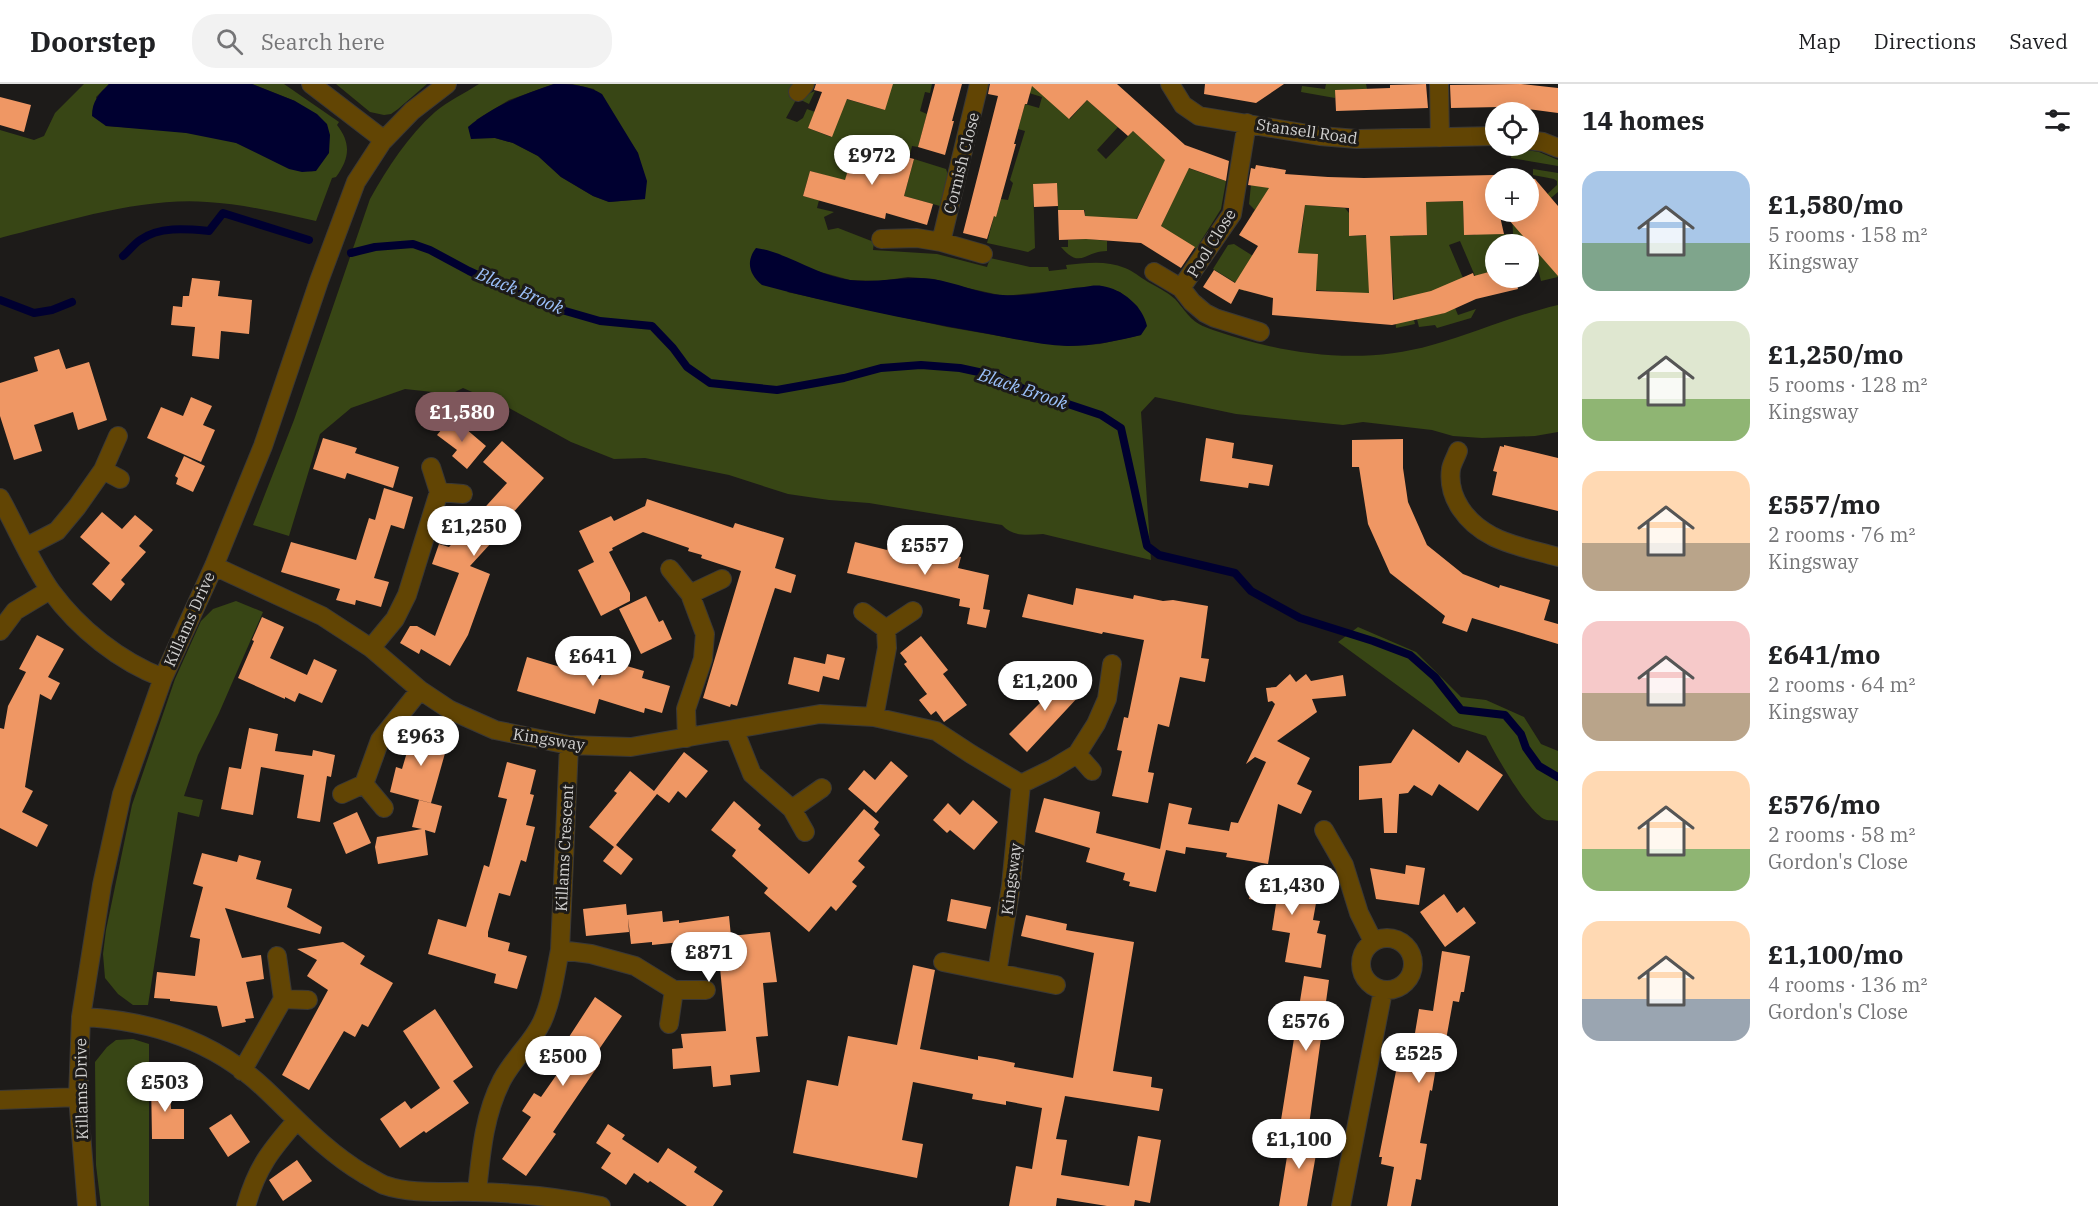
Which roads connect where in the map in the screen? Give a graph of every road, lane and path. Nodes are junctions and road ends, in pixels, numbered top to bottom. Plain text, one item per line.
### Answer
1 (311, 84) edge
2 (447, 84) edge
3 (980, 84) edge
4 (1170, 84) edge
5 (1439, 84) edge
6 (1247, 123) junction
7 (1485, 136) edge
8 (1440, 138) junction
9 (384, 140) junction
10 (1539, 141) edge
11 (1558, 148) edge
12 (881, 239) dead end
13 (941, 242) junction
14 (983, 254) dead end
15 (1155, 272) dead end
16 (1181, 288) junction
17 (1260, 332) dead end
18 (118, 436) dead end
19 (1458, 451) dead end
20 (431, 467) dead end
21 (104, 470) junction
22 (120, 479) dead end
23 (440, 492) junction
24 (463, 494) dead end
25 (0, 498) edge
26 (26, 547) junction
27 (1558, 557) edge
28 (214, 566) junction
29 (670, 569) dead end
30 (722, 579) dead end
31 (50, 590) junction
32 (690, 594) junction
33 (913, 611) dead end
34 (863, 612) dead end
35 (886, 629) junction
36 (0, 631) edge
37 (370, 648) junction
38 (1112, 664) dead end
39 (163, 678) junction
40 (420, 690) junction
41 (874, 717) junction
42 (734, 729) junction
43 (687, 738) junction
44 (569, 746) junction
45 (1077, 754) junction
46 (1092, 771) dead end
47 (364, 784) junction
48 (1021, 784) junction
49 (822, 788) dead end
50 (342, 794) dead end
51 (384, 808) dead end
52 (792, 809) junction
53 (1324, 831) dead end
54 (805, 832) dead end
55 (1373, 941) junction
56 (560, 950) junction
57 (277, 956) dead end
58 (943, 962) dead end
59 (996, 973) junction
60 (1056, 985) dead end
61 (674, 990) junction
62 (706, 990) dead end
63 (1383, 991) junction
64 (283, 999) junction
65 (308, 1000) dead end
66 (81, 1017) junction
67 (669, 1024) dead end
68 (242, 1071) junction
69 (78, 1096) junction
70 (0, 1100) edge
71 (297, 1120) junction
72 (477, 1192) junction
73 (411, 1198) edge
74 (87, 1206) edge
75 (246, 1206) edge
76 (602, 1206) edge
77 (1341, 1206) edge

1 - 9 street
2 - 9 street, Killams Drive
3 - 13 street, Cornish Close
4 - 6 street, Stansell Road
5 - 8 street
6 - 8 street, Stansell Road
6 - 16 street, Pool Close
7 - 8 street, Stansell Road
9 - 28 street, Killams Drive
10 - 11 street
12 - 13 street
13 - 14 street
15 - 16 street, Pool Close
16 - 17 street, Pool Close
18 - 21 street
19 - 27 street
20 - 23 street
21 - 22 street
21 - 26 street
23 - 24 street
23 - 37 street
25 - 26 street
26 - 31 street
28 - 37 street, Kingsway
28 - 39 street, Killams Drive
29 - 32 street
30 - 32 street
31 - 36 street
31 - 39 street
32 - 43 street
33 - 35 street
34 - 35 street
35 - 41 street
37 - 40 street, Kingsway
38 - 45 street
39 - 66 street, Killams Drive
40 - 44 street, Kingsway
40 - 47 street
41 - 42 street, Kingsway
41 - 48 street, Kingsway
42 - 43 street, Kingsway
42 - 52 street
43 - 44 street, Kingsway
44 - 56 street, Killams Crescent
45 - 46 street
45 - 48 street
47 - 50 street
47 - 51 street
48 - 59 street, Kingsway
49 - 52 street
52 - 54 street
53 - 55 street
55 - 63 street
55 - 63 street
56 - 61 street
56 - 72 street, Killams Crescent
57 - 64 street
58 - 59 street
59 - 60 street
61 - 62 street
61 - 67 street
63 - 77 street
64 - 65 street
64 - 68 street
66 - 68 street
66 - 69 street, Killams Drive
68 - 71 street
69 - 70 street
69 - 74 street, Killams Drive
71 - 73 street
71 - 75 street
72 - 73 street
72 - 76 street

